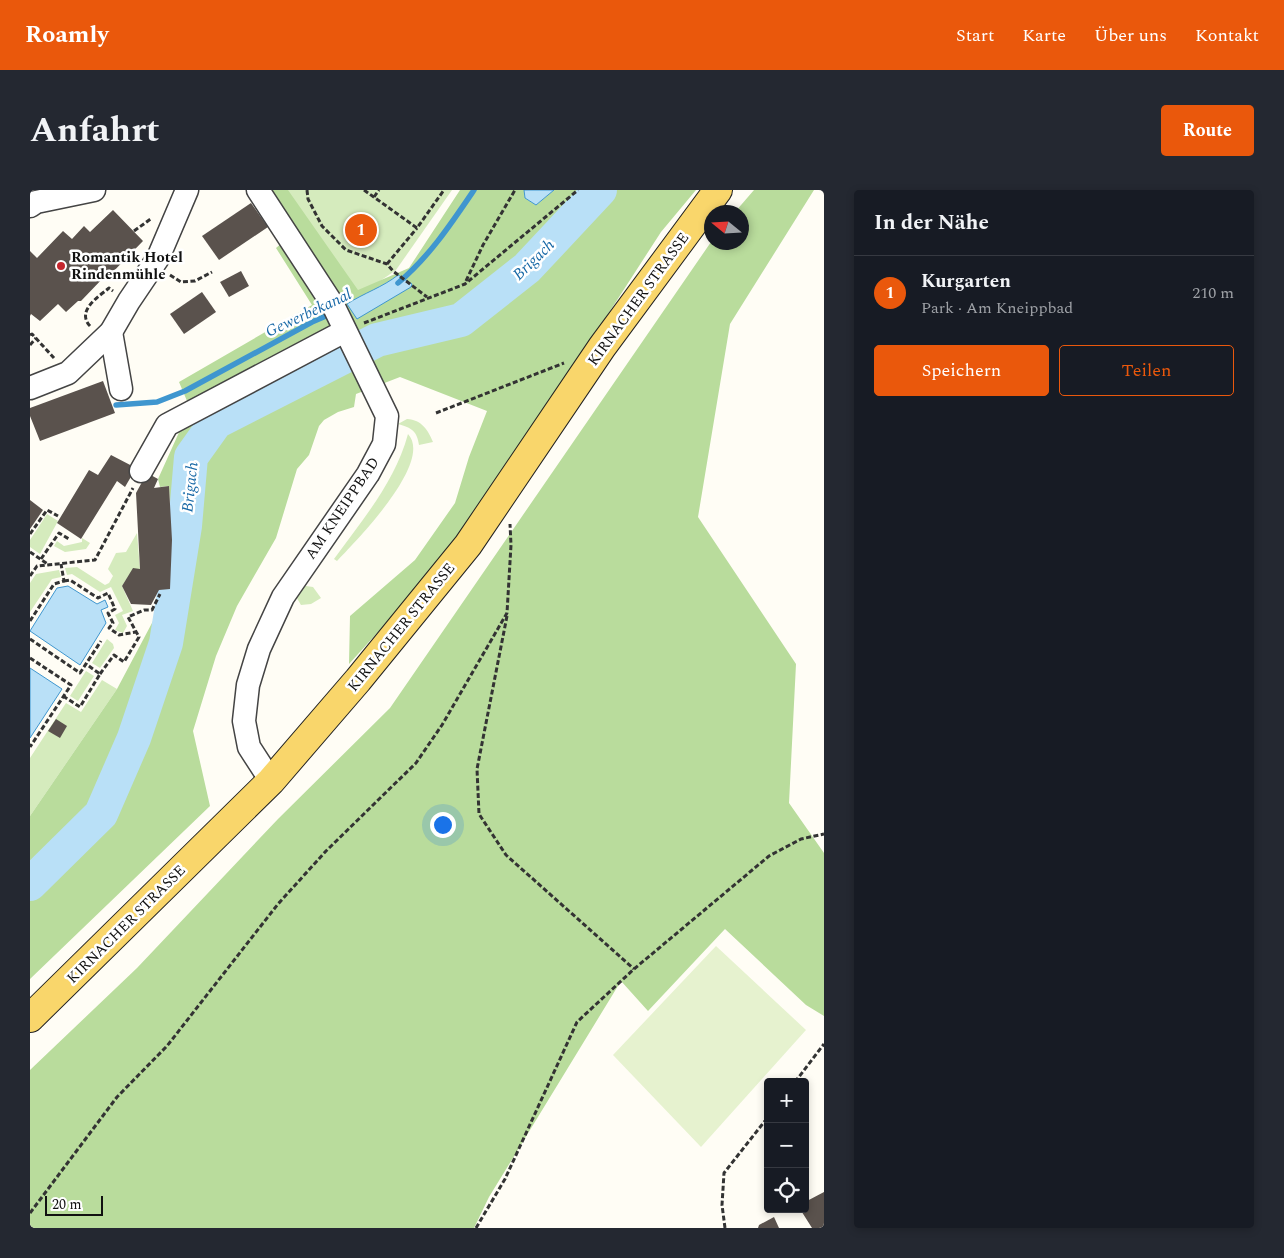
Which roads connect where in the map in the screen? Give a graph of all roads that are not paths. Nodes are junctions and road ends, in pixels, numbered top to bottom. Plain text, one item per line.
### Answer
1 (94, 190) edge
2 (186, 190) edge
3 (258, 190) edge
4 (718, 190) edge
5 (30, 206) edge
6 (343, 326) junction
7 (111, 332) junction
8 (30, 388) edge
9 (121, 389) dead end
10 (141, 471) road end
11 (271, 781) junction
12 (30, 1018) edge

1 - 5 street
2 - 7 street
3 - 6 street, AM KNEIPPBAD
4 - 11 main road, KIRNACHER STRASSE
6 - 10 street
6 - 11 street, AM KNEIPPBAD
7 - 8 street
7 - 9 street
11 - 12 main road, KIRNACHER STRASSE

